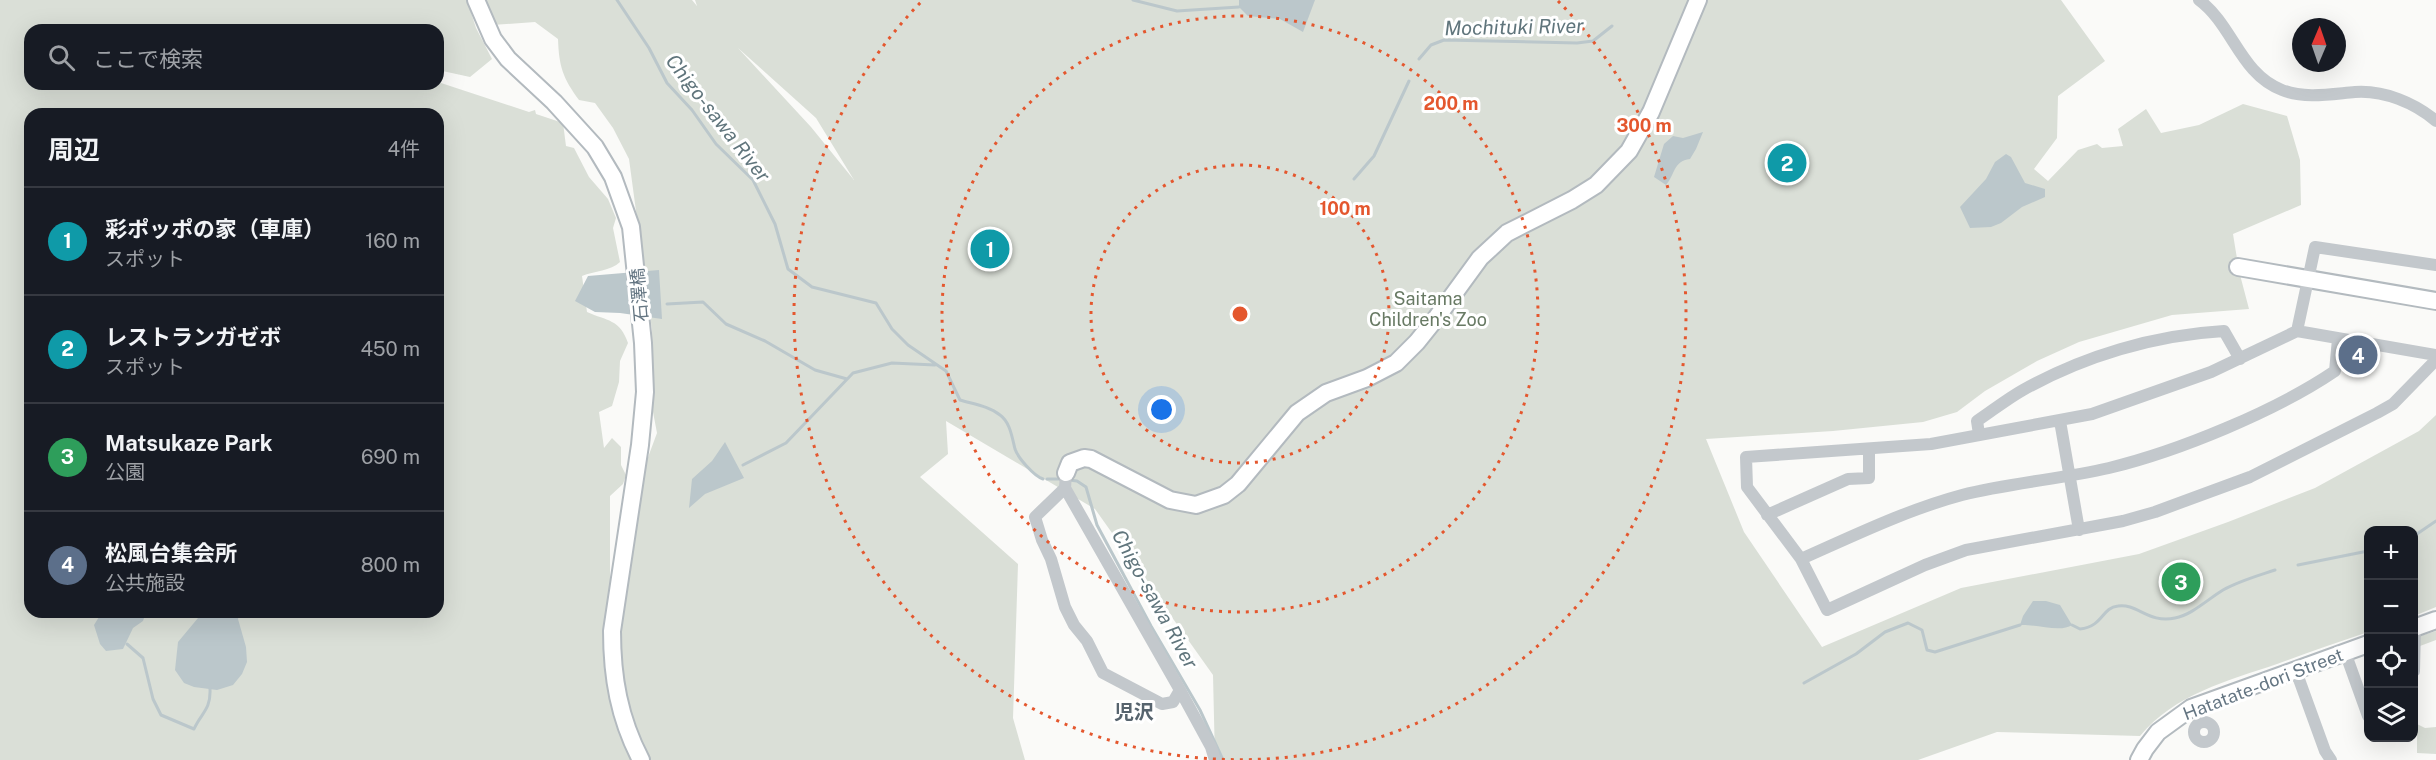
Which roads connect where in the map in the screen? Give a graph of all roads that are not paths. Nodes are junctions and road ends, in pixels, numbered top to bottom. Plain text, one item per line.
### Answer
1 (476, 0) edge
2 (1698, 0) edge
3 (2199, 0) edge
4 (2436, 121) edge
5 (2436, 266) edge
6 (2238, 267) dead end
7 (2308, 279) junction
8 (2436, 301) edge
9 (2297, 331) junction
10 (2338, 339) junction
11 (2436, 355) edge
12 (2240, 359) junction
13 (2436, 360) edge
14 (2060, 421) junction
15 (1979, 434) junction
16 (1869, 450) junction
17 (2069, 476) junction
18 (1066, 482) junction
19 (1767, 515) junction
20 (2079, 530) junction
21 (1801, 559) junction
22 (2436, 620) edge
23 (2418, 627) edge
24 (2364, 645) edge
25 (2345, 652) junction
26 (2296, 670) junction
27 (1180, 690) junction
28 (2364, 705) edge
29 (2191, 708) junction
30 (2199, 724) dead end
31 (641, 760) edge
32 (1215, 760) edge
33 (2139, 760) edge
34 (2331, 760) edge

1 - 31 street, 石澤橋
2 - 18 street
3 - 4 street
5 - 7 street
6 - 7 street
7 - 8 street
7 - 9 street
9 - 10 street
9 - 12 street
10 - 11 street
10 - 17 street
12 - 14 street
12 - 15 street
13 - 20 street
14 - 15 street
14 - 17 street
15 - 16 street
16 - 19 street
16 - 19 street
17 - 20 street
17 - 21 street
18 - 27 street
18 - 27 street
19 - 21 street
20 - 21 street
22 - 23 street
24 - 25 street, Hatatate-dori Street
25 - 26 street, Hatatate-dori Street
25 - 28 street
26 - 29 street, Hatatate-dori Street
26 - 34 street
27 - 32 street
29 - 30 street
29 - 33 street, Hatatate-dori Street

